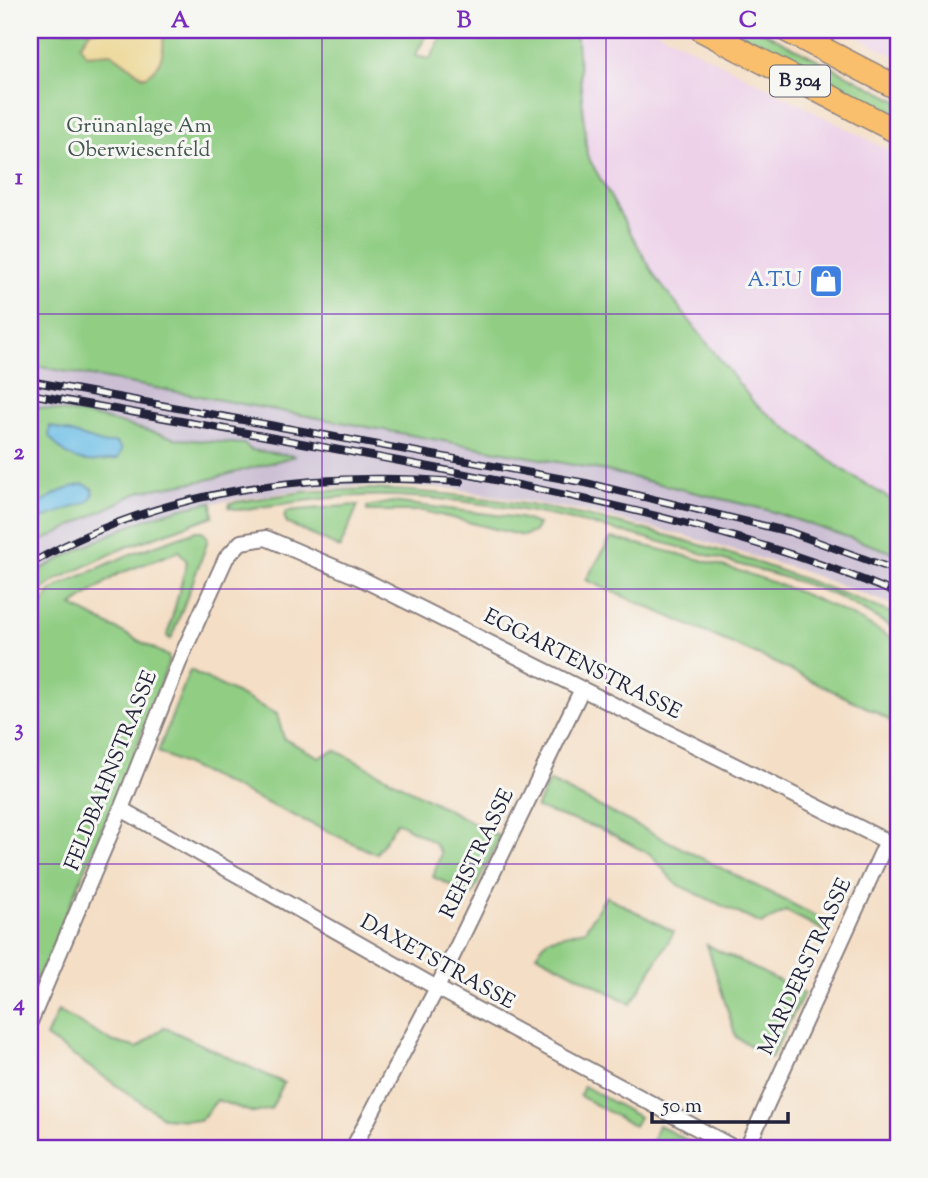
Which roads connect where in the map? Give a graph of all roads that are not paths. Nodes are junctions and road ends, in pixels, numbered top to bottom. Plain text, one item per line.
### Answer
1 (702, 30) edge
2 (786, 30) edge
3 (898, 88) edge
4 (898, 132) edge
5 (241, 542) joint
6 (582, 689) junction
7 (121, 809) junction
8 (892, 844) edge
9 (437, 988) junction
10 (30, 1022) edge
11 (353, 1148) edge
12 (734, 1148) edge
13 (747, 1148) edge

1 - 4 main road, B 304
2 - 3 main road, B 304
5 - 6 street, EGGARTENSTRASSE
5 - 7 street, FELDBAHNSTRASSE
6 - 8 street, EGGARTENSTRASSE
6 - 9 street, REHSTRASSE
7 - 9 street, DAXETSTRASSE
7 - 10 street, FELDBAHNSTRASSE
8 - 13 street, MARDERSTRASSE
9 - 11 street, REHSTRASSE
9 - 12 street, DAXETSTRASSE

